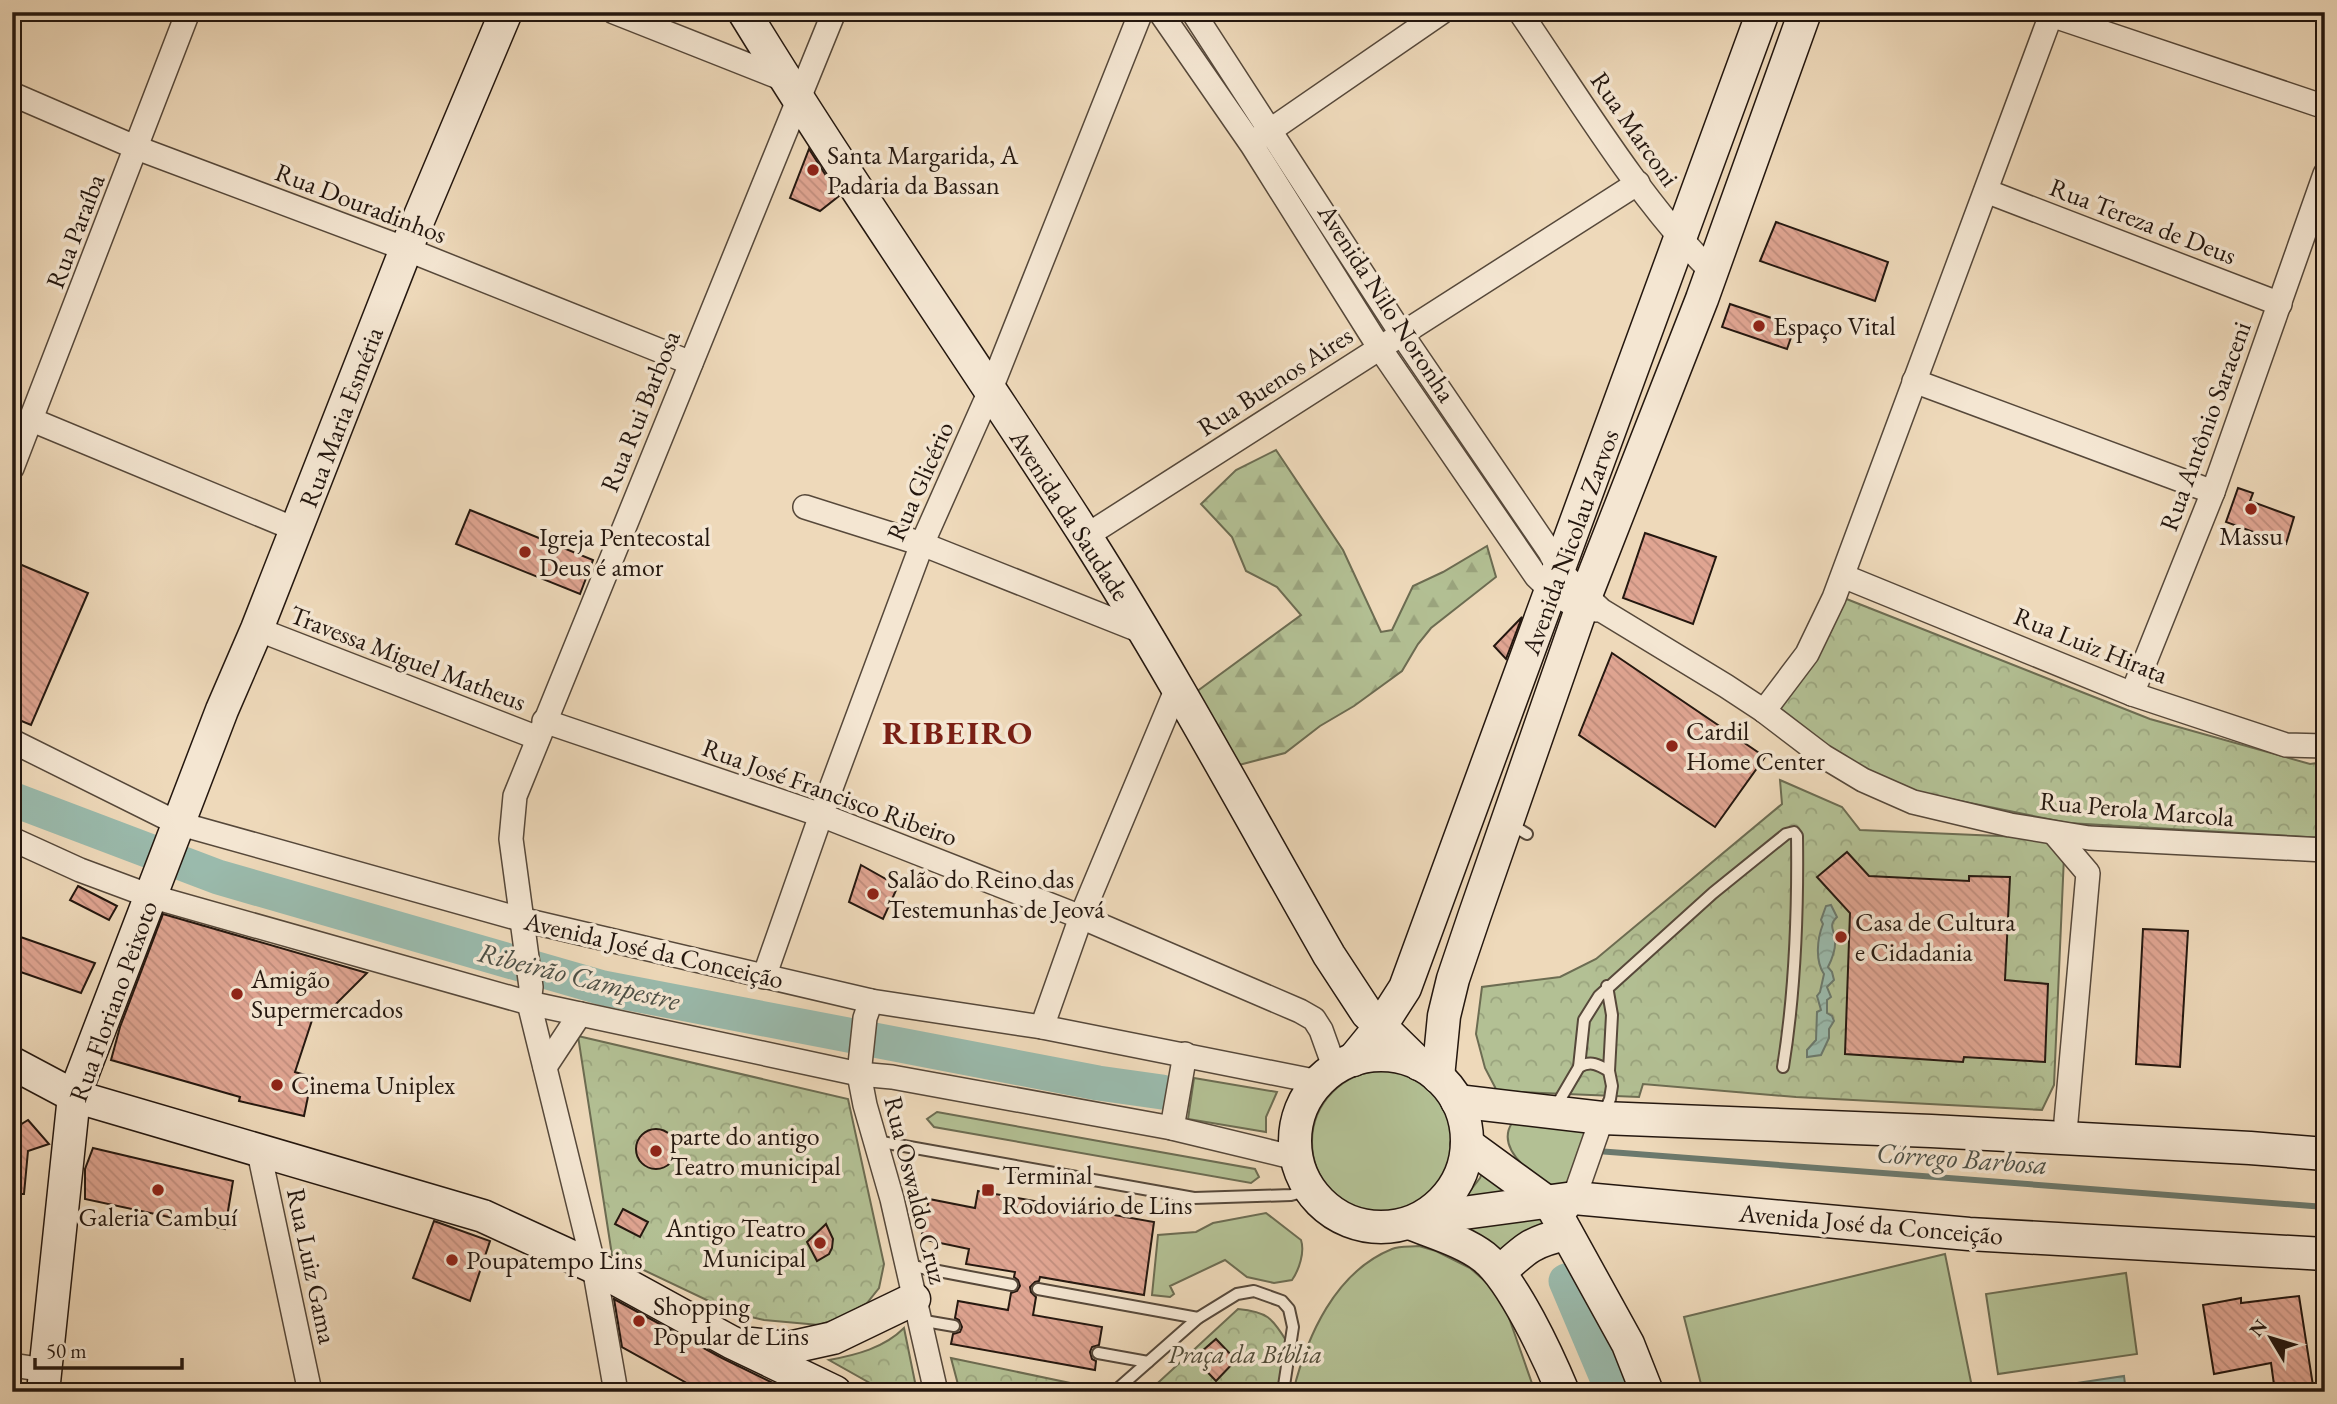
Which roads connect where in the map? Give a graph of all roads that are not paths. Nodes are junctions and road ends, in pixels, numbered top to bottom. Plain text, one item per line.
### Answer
1 (188, 12) edge
2 (506, 12) edge
3 (614, 12) edge
4 (744, 12) edge
5 (834, 12) edge
6 (1141, 12) edge
7 (1160, 12) edge
8 (1193, 12) edge
9 (1442, 12) edge
10 (1520, 12) edge
11 (1763, 12) edge
12 (1805, 12) edge
13 (2052, 14) edge
14 (792, 89) junction
15 (12, 94) edge
16 (2325, 107) edge
17 (1270, 129) junction
18 (1252, 145) junction
19 (137, 148) junction
20 (2325, 174) edge
21 (1637, 183) junction
22 (1986, 191) junction
23 (1681, 241) junction
24 (406, 249) junction
25 (1712, 272) junction
26 (2280, 304) junction
27 (1401, 333) junction
28 (1379, 348) junction
29 (691, 363) junction
30 (1914, 381) junction
31 (990, 391) junction
32 (32, 420) junction
33 (12, 468) edge
34 (2213, 492) junction
35 (805, 507) dead end
36 (297, 530) junction
37 (1086, 536) junction
38 (922, 544) junction
39 (1843, 576) junction
40 (1555, 581) junction
41 (1590, 605) junction
42 (257, 629) junction
43 (1146, 633) junction
44 (1177, 688) junction
45 (2132, 694) junction
46 (1764, 711) junction
47 (541, 729) junction
48 (12, 741) edge
49 (2325, 747) edge
50 (821, 815) junction
51 (182, 830) junction
52 (2054, 832) junction
53 (12, 839) edge
54 (2325, 850) edge
55 (158, 893) junction
56 (1081, 917) junction
57 (521, 927) junction
58 (764, 977) junction
59 (1607, 986) junction
60 (530, 995) junction
61 (1588, 1009) junction
62 (868, 1010) junction
63 (580, 1014) junction
64 (1612, 1015) junction
65 (1042, 1027) junction
66 (1380, 1027) junction
67 (1185, 1054) junction
68 (12, 1063) edge
69 (859, 1066) junction
70 (545, 1067) junction
71 (1579, 1067) junction
72 (1783, 1067) dead end
73 (1336, 1070) junction
74 (1609, 1071) junction
75 (1438, 1080) junction
76 (74, 1096) junction
77 (1553, 1112) junction
78 (1602, 1118) junction
79 (2066, 1121) dead end
80 (1172, 1128) junction
81 (876, 1140) junction
82 (1467, 1144) junction
83 (259, 1152) junction
84 (2325, 1154) edge
85 (1297, 1158) junction
86 (1310, 1190) junction
87 (1562, 1214) junction
88 (1414, 1221) junction
89 (2325, 1255) edge
90 (907, 1265) junction
91 (594, 1268) junction
92 (1500, 1272) junction
93 (1012, 1285) dead end
94 (1038, 1289) dead end
95 (917, 1309) junction
96 (1198, 1318) junction
97 (954, 1326) dead end
98 (731, 1342) junction
99 (1098, 1353) dead end
100 (1148, 1362) junction
101 (12, 1365) edge
102 (44, 1381) edge
103 (310, 1392) edge
104 (616, 1392) edge
105 (835, 1392) edge
106 (936, 1392) edge
107 (1114, 1392) edge
108 (1283, 1392) edge
109 (1563, 1392) edge
110 (1647, 1392) edge

1 - 19 street, Rua Paraíba
2 - 24 main road, Rua Maria Esméria
3 - 14 street
4 - 14 main road, Avenida da Saudade
5 - 14 street, Rua Rui Barbosa
6 - 31 street, Rua Glicério
7 - 18 street, Avenida Nilo Noronha
8 - 17 street, Avenida Nilo Noronha
9 - 17 street
10 - 21 street, Rua Marconi
11 - 23 main road, Avenida Nicolau Zarvos
12 - 25 main road, Avenida Nicolau Zarvos
13 - 16 street
13 - 22 street
14 - 29 street, Rua Rui Barbosa
14 - 31 main road, Avenida da Saudade
15 - 19 street, Rua Douradinhos
17 - 18 street
17 - 27 street, Avenida Nilo Noronha
18 - 28 street, Avenida Nilo Noronha
19 - 24 street, Rua Douradinhos
19 - 32 street, Rua Paraíba
20 - 26 street, Rua Antônio Saraceni
21 - 23 street, Rua Marconi
21 - 27 street, Rua Buenos Aires
22 - 26 street, Rua Tereza de Deus
22 - 30 street
23 - 25 street, Rua Marconi
23 - 40 main road, Avenida Nicolau Zarvos
24 - 29 street, Rua Douradinhos
24 - 36 main road, Rua Maria Esméria
25 - 41 main road, Avenida Nicolau Zarvos
26 - 34 street, Rua Antônio Saraceni
27 - 28 street, Rua Buenos Aires
27 - 40 street, Avenida Nilo Noronha
28 - 37 street, Rua Buenos Aires
28 - 40 street, Avenida Nilo Noronha
29 - 47 street, Rua Rui Barbosa
30 - 34 street
30 - 39 street
31 - 37 main road, Avenida da Saudade
31 - 38 street, Rua Glicério
32 - 33 street, Rua Paraíba
32 - 36 street
34 - 45 street, Rua Antônio Saraceni
35 - 38 street
36 - 42 main road, Rua Maria Esméria
37 - 43 main road, Avenida da Saudade
38 - 43 street
38 - 50 street, Rua Glicério
39 - 45 street, Rua Luiz Hirata
39 - 46 street
40 - 41 street, Avenida Nilo Noronha
40 - 66 main road, Avenida Nicolau Zarvos
41 - 46 street, Rua Perola Marcola
41 - 75 main road, Avenida Nicolau Zarvos
42 - 47 street, Travessa Miguel Matheus
42 - 51 main road, Rua Maria Esméria
43 - 44 main road, Avenida da Saudade
44 - 56 street
44 - 66 main road, Avenida da Saudade
45 - 49 street, Rua Luiz Hirata
46 - 52 street, Rua Perola Marcola
47 - 50 street, Rua José Francisco Ribeiro
47 - 57 street, Rua Rui Barbosa
48 - 51 street, Avenida José da Conceição
50 - 56 street, Rua José Francisco Ribeiro
50 - 58 street, Rua Glicério
51 - 55 main road, Rua Floriano Peixoto
51 - 57 street, Avenida José da Conceição
52 - 54 street, Rua Perola Marcola
52 - 79 street
53 - 55 street
55 - 60 street
55 - 76 main road, Rua Floriano Peixoto
56 - 65 street
56 - 73 street, Rua José Francisco Ribeiro
57 - 58 street, Avenida José da Conceição
57 - 60 street, Rua Rui Barbosa
58 - 62 street, Avenida José da Conceição
59 - 61 lane
59 - 64 lane
59 - 72 lane
60 - 63 street
60 - 70 street, Rua Rui Barbosa
61 - 64 lane
61 - 71 lane
62 - 65 street, Avenida José da Conceição
62 - 69 street, Rua Oswaldo Cruz
63 - 69 street
63 - 70 street
64 - 74 lane
65 - 67 street, Avenida José da Conceição
66 - 73 main road, Avenida Nicolau Zarvos
66 - 75 main road, Avenida da Saudade
67 - 73 street, Avenida José da Conceição
67 - 80 street
68 - 76 main road
69 - 80 street
69 - 81 street, Rua Oswaldo Cruz
70 - 91 street, Rua Rui Barbosa
71 - 74 lane
71 - 77 lane
73 - 75 main road
73 - 85 main road
74 - 78 lane
75 - 77 main road
75 - 82 main road
76 - 83 main road
76 - 102 main road, Rua Floriano Peixoto
77 - 78 main road
78 - 84 main road
78 - 87 street
80 - 85 street
81 - 86 lane
81 - 90 street, Rua Oswaldo Cruz
82 - 87 main road
82 - 88 main road
83 - 91 main road
83 - 103 street, Rua Luiz Gama
85 - 86 main road
86 - 88 main road
87 - 88 main road, Avenida José da Conceição
87 - 89 main road, Avenida José da Conceição
87 - 92 main road
87 - 110 main road
88 - 92 main road
90 - 93 lane
90 - 95 street, Rua Oswaldo Cruz
91 - 98 main road
91 - 104 street, Rua Rui Barbosa
92 - 109 main road
94 - 96 lane
95 - 97 lane
95 - 98 main road
95 - 106 street, Rua Oswaldo Cruz
96 - 100 lane
96 - 108 lane
98 - 105 main road
99 - 100 lane
100 - 107 lane
101 - 102 street

